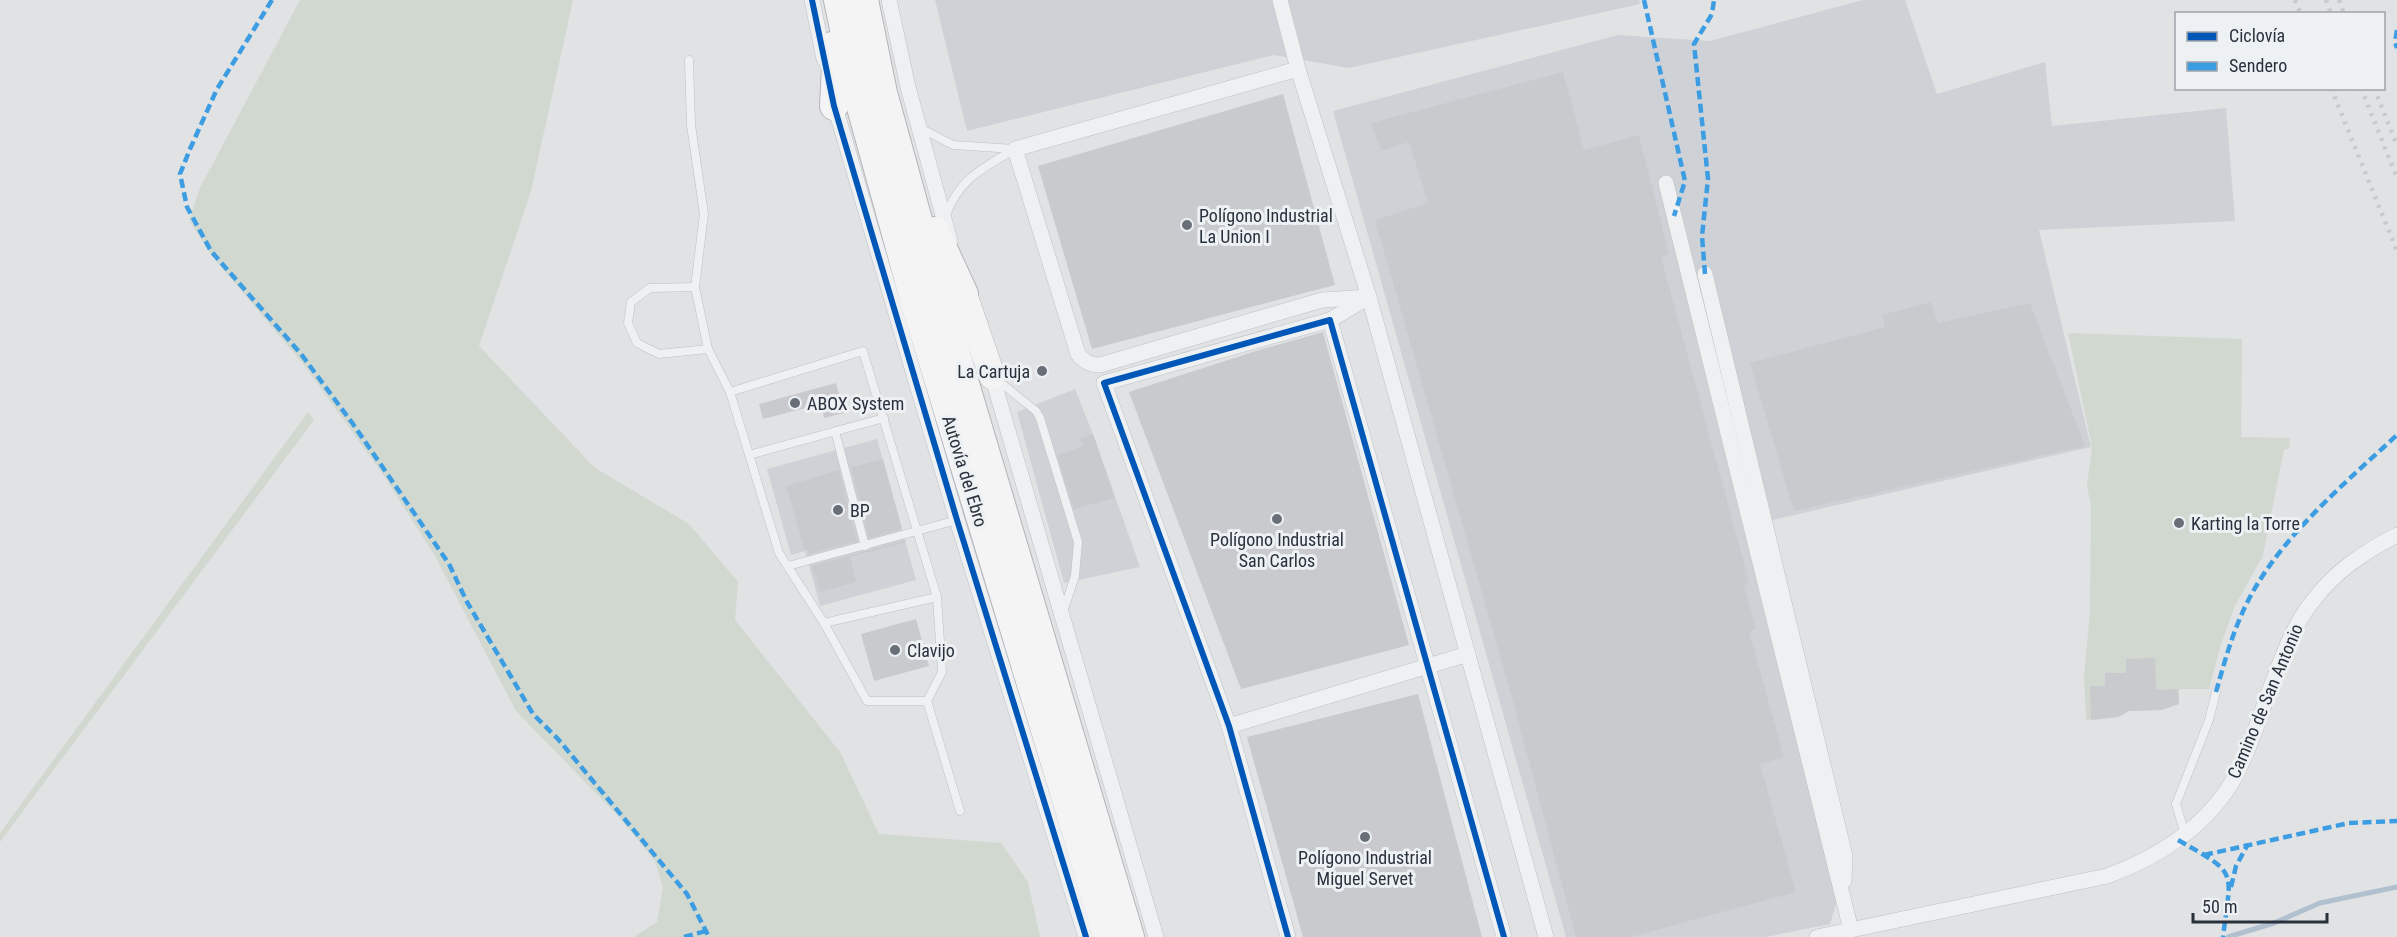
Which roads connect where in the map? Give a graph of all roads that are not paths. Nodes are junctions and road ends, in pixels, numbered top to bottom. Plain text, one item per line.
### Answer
1 (812, 0) edge
2 (823, 0) edge
3 (838, 0) edge
4 (864, 0) edge
5 (889, 0) edge
6 (1280, 0) edge
7 (689, 60) dead end
8 (1298, 69) junction
9 (834, 106) junction
10 (920, 128) junction
11 (1016, 149) junction
12 (899, 151) junction
13 (1666, 183) dead end
14 (944, 219) junction
15 (1705, 274) dead end
16 (695, 287) junction
17 (964, 294) junction
18 (1369, 297) junction
19 (1330, 320) junction
20 (708, 349) junction
21 (992, 376) junction
22 (730, 392) junction
23 (884, 418) junction
24 (836, 432) junction
25 (749, 456) junction
26 (957, 520) junction
27 (918, 532) junction
28 (2397, 534) edge
29 (865, 546) junction
30 (788, 566) junction
31 (937, 597) junction
32 (1062, 613) junction
33 (824, 623) junction
34 (1468, 654) junction
35 (1427, 668) junction
36 (2216, 692) dead end
37 (927, 701) junction
38 (1229, 726) junction
39 (960, 811) dead end
40 (2185, 834) junction
41 (1843, 896) junction
42 (1851, 930) junction
43 (1086, 937) edge
44 (1108, 937) edge
45 (1130, 937) edge
46 (1156, 937) edge
47 (1288, 937) edge
48 (1504, 937) edge
49 (1546, 937) edge
50 (1817, 937) edge

1 - 9 street
2 - 9 highway
3 - 44 highway, Autovía del Ebro
4 - 12 highway, Autovía del Ebro
5 - 10 street
6 - 8 street
7 - 16 lane
8 - 11 street
8 - 18 street
9 - 26 street
10 - 11 lane
10 - 14 street
11 - 14 lane
11 - 18 street
12 - 17 highway
12 - 45 highway, Autovía del Ebro
13 - 41 street
14 - 17 street
15 - 41 street
16 - 20 lane
16 - 20 lane
17 - 21 highway
18 - 19 street
18 - 34 street
19 - 35 street
19 - 38 street
20 - 22 lane
21 - 32 street
21 - 32 lane
22 - 23 lane
22 - 25 lane
23 - 24 lane
23 - 27 lane
24 - 25 lane
24 - 29 lane
25 - 30 lane
26 - 27 lane
26 - 43 street
27 - 29 lane
27 - 31 lane
28 - 40 street, Camino de San Antonio
29 - 30 lane
30 - 33 lane
31 - 33 lane
31 - 37 lane
32 - 46 street
33 - 37 lane
34 - 35 street
34 - 49 street
35 - 38 street
35 - 48 street
36 - 40 lane
37 - 39 lane
38 - 47 street
40 - 42 street, Camino de San Antonio
41 - 42 street
42 - 50 street, Camino de San Antonio

